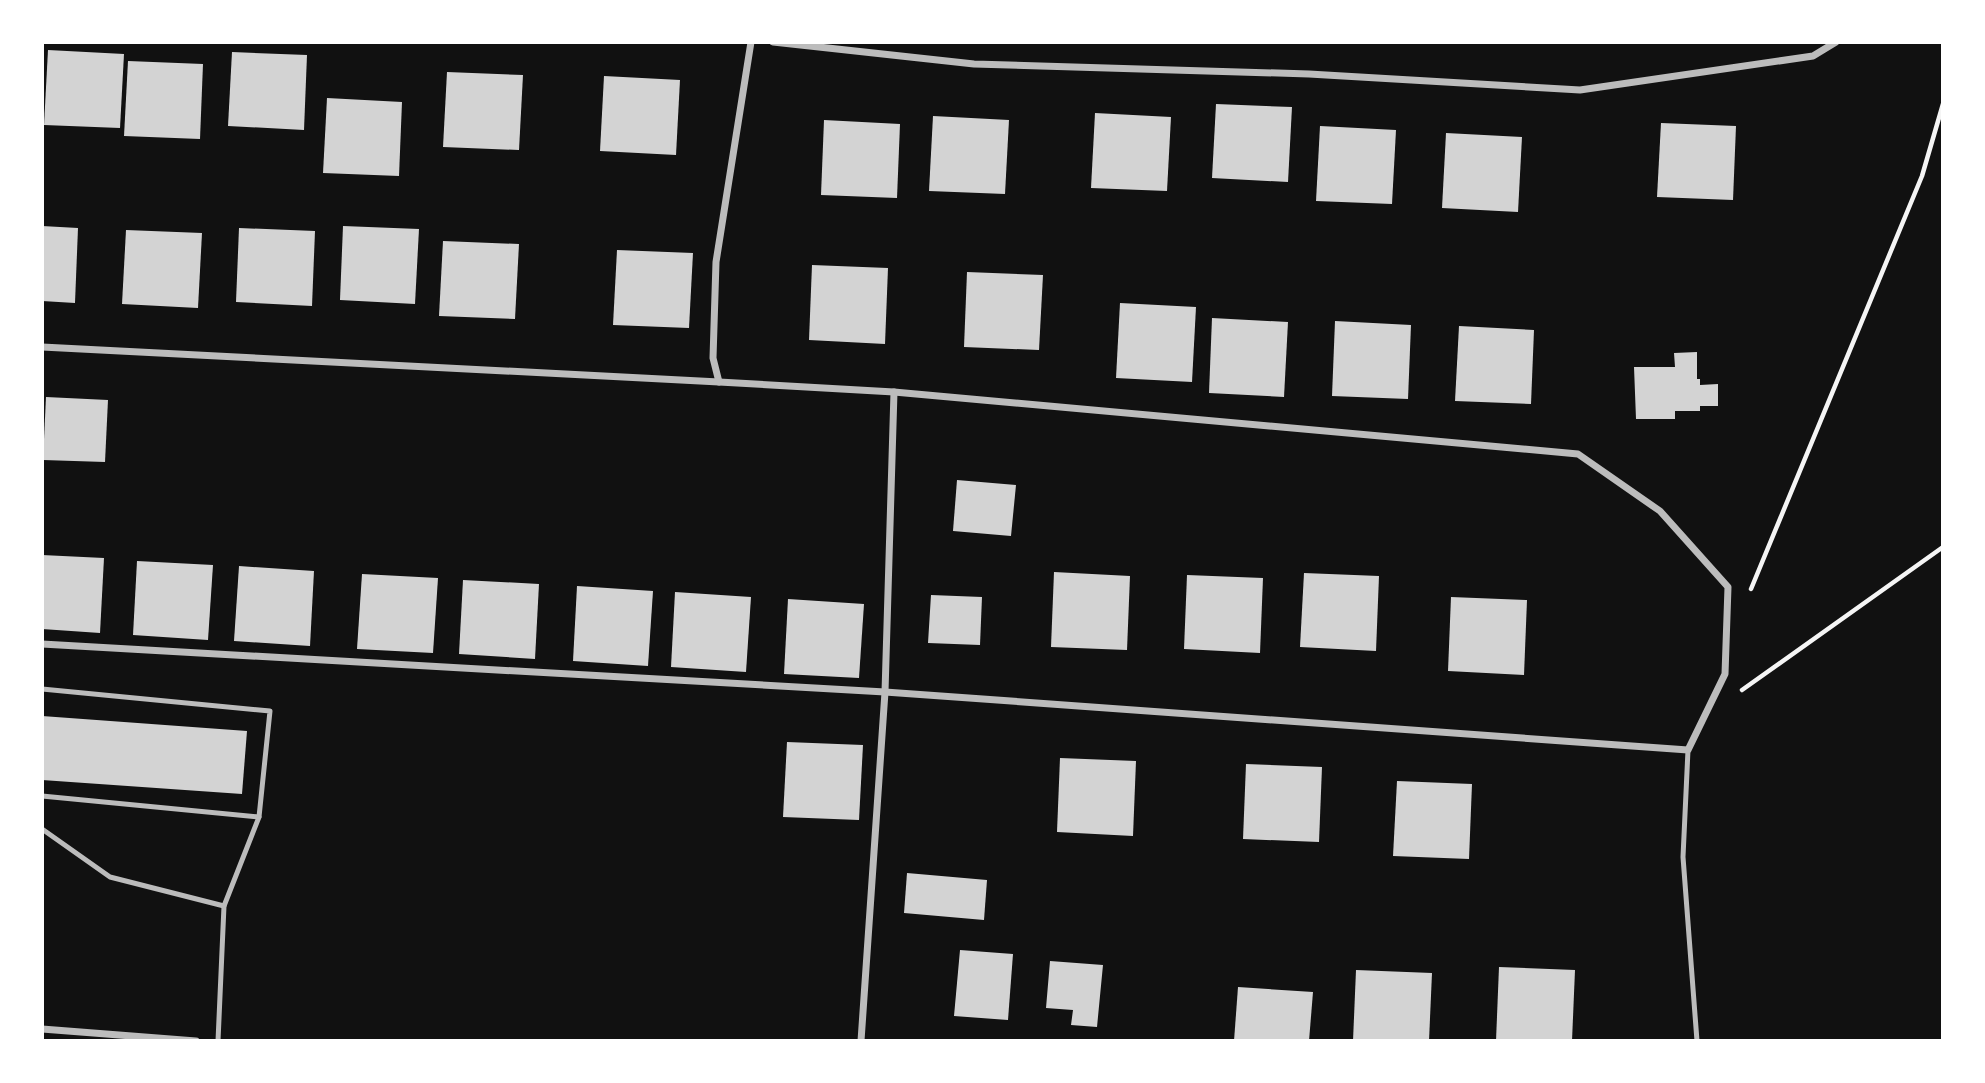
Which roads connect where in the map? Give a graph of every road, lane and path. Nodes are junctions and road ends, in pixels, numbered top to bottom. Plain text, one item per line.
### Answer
1 (751, 42) edge
2 (773, 42) edge
3 (1836, 42) edge
4 (1943, 104) edge
5 (42, 347) edge
6 (719, 382) junction
7 (894, 393) junction
8 (1943, 547) edge
9 (1747, 597) dead end
10 (42, 644) edge
11 (42, 689) edge
12 (885, 692) junction
13 (1739, 693) dead end
14 (1688, 750) junction
15 (42, 796) edge
16 (259, 817) junction
17 (42, 829) edge
18 (224, 906) junction
19 (42, 1029) edge
20 (196, 1041) edge
21 (218, 1041) edge
22 (861, 1041) edge
23 (1697, 1041) edge

1 - 6 street
2 - 3 street
4 - 9 path
5 - 6 street
6 - 7 street
7 - 12 street
7 - 14 street
8 - 13 path
10 - 12 street
11 - 16 lane
12 - 14 street
12 - 22 street
14 - 23 lane
15 - 16 lane
16 - 18 lane
17 - 18 lane
18 - 21 lane
19 - 20 street

